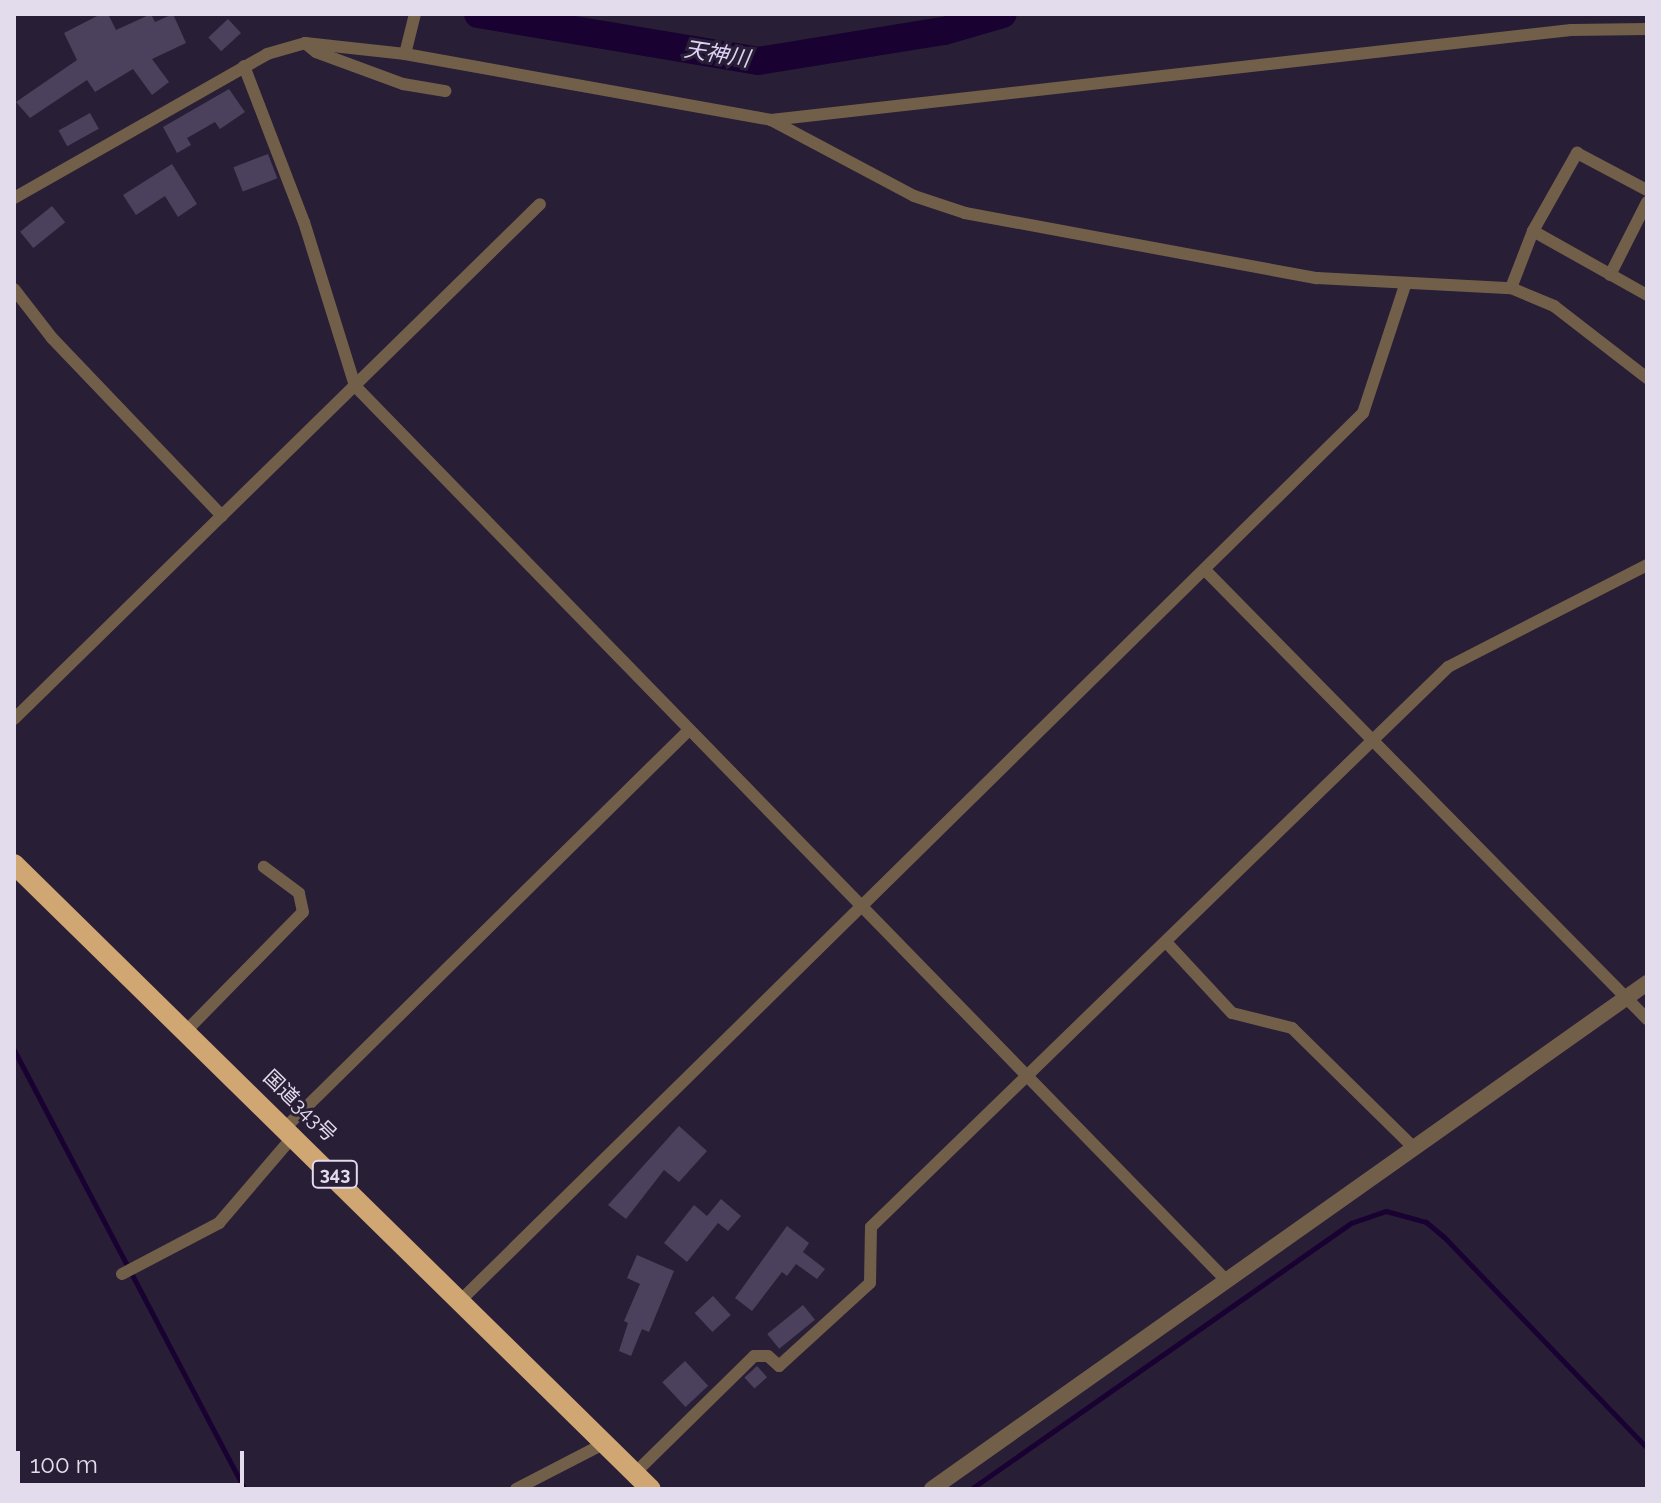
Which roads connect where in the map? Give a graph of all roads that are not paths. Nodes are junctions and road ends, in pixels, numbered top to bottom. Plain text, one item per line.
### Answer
1 (415, 14) edge
2 (1647, 29) edge
3 (305, 43) junction
4 (405, 54) junction
5 (244, 66) junction
6 (445, 91) dead end
7 (771, 120) junction
8 (1647, 190) edge
9 (14, 198) edge
10 (1647, 202) edge
11 (540, 204) dead end
12 (1533, 231) junction
13 (1610, 275) junction
14 (1405, 285) junction
15 (1511, 288) junction
16 (14, 289) edge
17 (1647, 295) edge
18 (1647, 378) edge
19 (355, 386) junction
20 (222, 516) junction
21 (1647, 565) edge
22 (1206, 571) junction
23 (14, 719) edge
24 (689, 730) junction
25 (1371, 742) junction
26 (14, 864) edge
27 (264, 867) dead end
28 (861, 904) junction
29 (1166, 942) junction
30 (1647, 983) edge
31 (1626, 998) junction
32 (1647, 1019) edge
33 (187, 1030) junction
34 (1027, 1076) junction
35 (291, 1130) junction
36 (1414, 1148) junction
37 (122, 1274) dead end
38 (1227, 1281) junction
39 (462, 1299) junction
40 (605, 1443) junction
41 (635, 1473) junction
42 (516, 1489) edge
43 (651, 1489) edge
44 (932, 1489) edge

1 - 4 street
2 - 7 street
3 - 4 street
3 - 5 street
3 - 6 street
4 - 7 street
5 - 9 street
5 - 19 street
7 - 14 street
8 - 12 street
10 - 13 street
11 - 19 street
12 - 13 street
12 - 15 street
13 - 17 street
14 - 15 street
14 - 22 street
15 - 18 street
16 - 20 street
19 - 20 street
19 - 24 street
20 - 23 street
21 - 25 street
22 - 25 street
22 - 28 street
24 - 28 street
24 - 35 street
25 - 29 street
25 - 31 street
26 - 33 highway, 国道343号 / 343
27 - 33 street
28 - 34 street
28 - 39 street
29 - 34 street
29 - 36 street
30 - 31 street
31 - 32 street
31 - 36 street
33 - 35 highway, 国道343号 / 343
34 - 38 street
34 - 41 street
35 - 37 street
35 - 39 highway, 国道343号 / 343
36 - 38 street
38 - 44 street
39 - 40 highway, 国道343号 / 343
40 - 41 highway, 国道343号 / 343
40 - 42 street
41 - 43 highway, 国道343号 / 343

